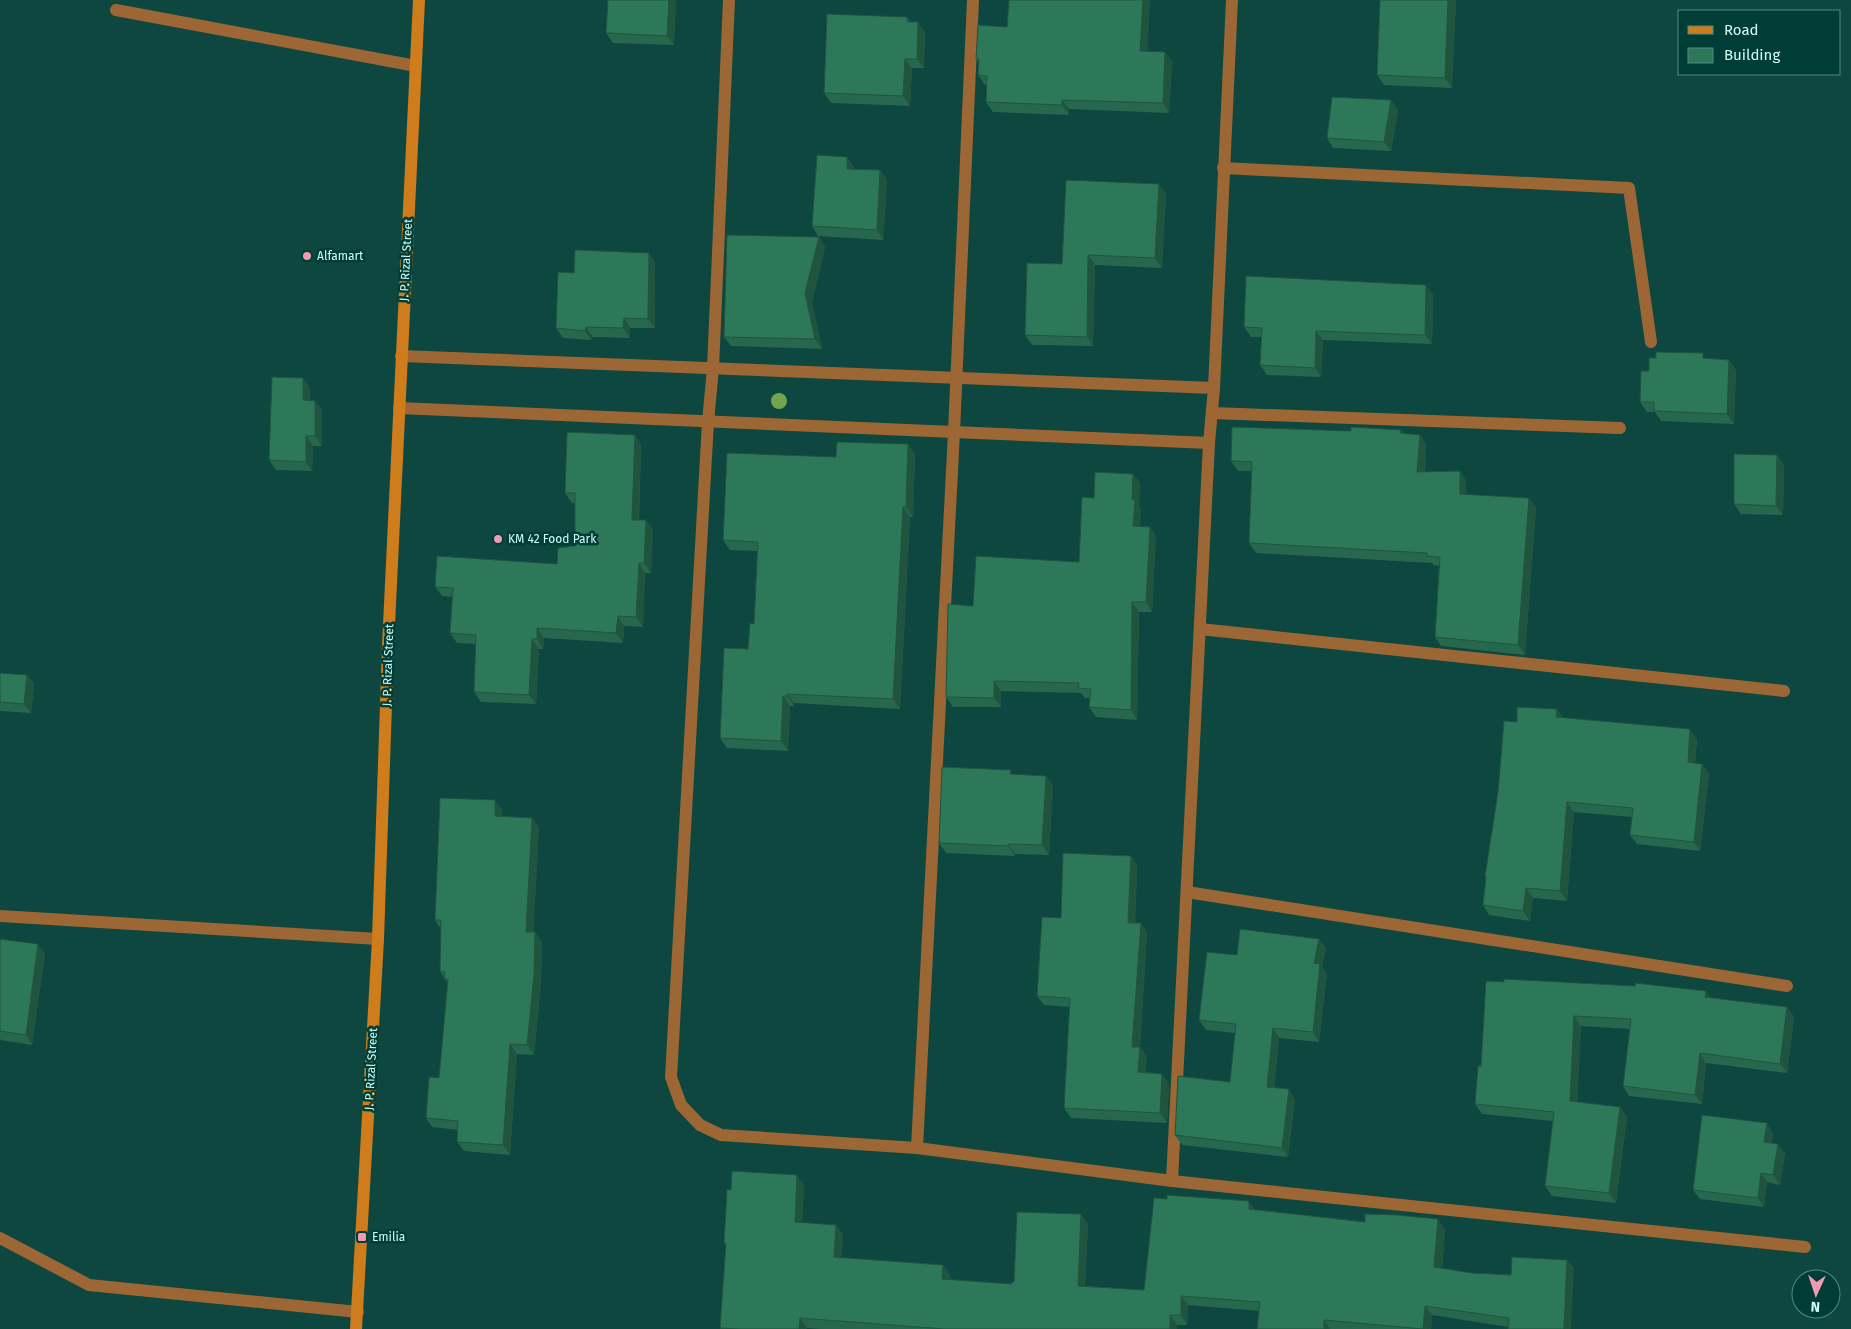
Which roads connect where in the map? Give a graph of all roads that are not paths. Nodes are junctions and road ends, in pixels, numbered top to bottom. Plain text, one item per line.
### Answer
1 (419, 0) edge
2 (729, 0) edge
3 (973, 0) edge
4 (1232, 0) edge
5 (116, 10) dead end
6 (416, 66) junction
7 (1223, 168) junction
8 (1651, 342) dead end
9 (401, 356) junction
10 (713, 368) junction
11 (955, 378) junction
12 (1214, 388) junction
13 (399, 408) junction
14 (1213, 413) junction
15 (708, 422) junction
16 (1620, 428) dead end
17 (954, 432) junction
18 (1209, 443) junction
19 (1200, 629) junction
20 (1784, 691) dead end
21 (1187, 892) junction
22 (0, 916) edge
23 (378, 939) junction
24 (1787, 986) dead end
25 (917, 1148) junction
26 (1172, 1181) junction
27 (0, 1238) edge
28 (1805, 1247) dead end
29 (358, 1312) junction
30 (356, 1329) edge

1 - 6 main road, J. P. Rizal Street
2 - 10 street
3 - 11 street
4 - 7 street
5 - 6 street
6 - 9 main road, J. P. Rizal Street
7 - 8 street
7 - 12 street
9 - 10 street
9 - 13 main road, J. P. Rizal Street
10 - 11 street
10 - 15 street
11 - 12 street
11 - 17 street
12 - 14 street
13 - 15 street
13 - 23 main road, J. P. Rizal Street
14 - 16 street
14 - 18 street
15 - 17 street
15 - 25 street
17 - 18 street
17 - 25 street
18 - 19 street
19 - 20 street
19 - 21 street
21 - 24 street
21 - 26 street
22 - 23 street
23 - 29 main road, J. P. Rizal Street
25 - 26 street
26 - 28 street
27 - 29 street
29 - 30 main road, J. P. Rizal Street

